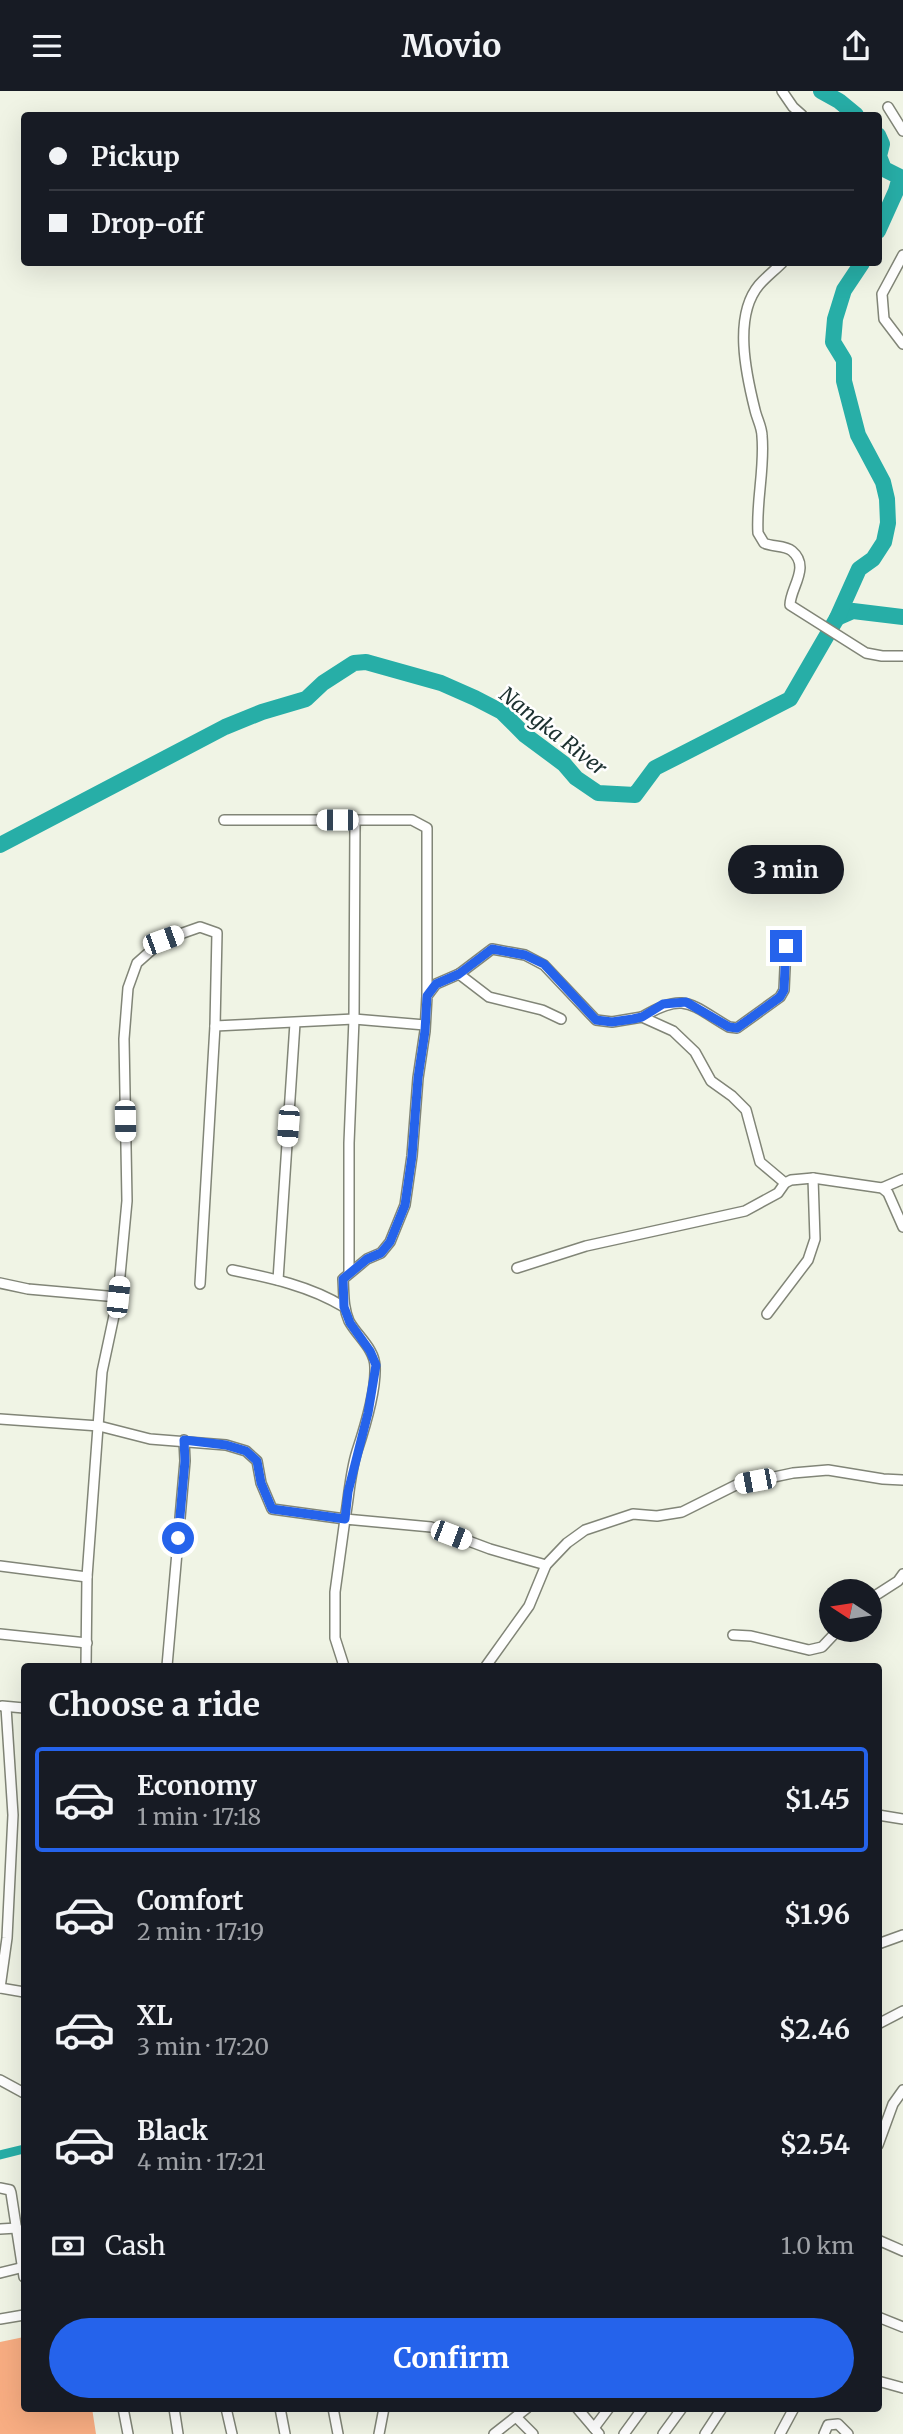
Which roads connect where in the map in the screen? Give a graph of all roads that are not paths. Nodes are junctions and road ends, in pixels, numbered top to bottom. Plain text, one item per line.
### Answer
1 (782, 91) edge
2 (888, 107) dead end
3 (799, 112) edge
4 (903, 131) edge
5 (903, 255) edge
6 (779, 266) edge
7 (903, 344) edge
8 (903, 656) edge
9 (224, 820) dead end
10 (355, 820) junction
11 (786, 946) dead end
12 (459, 974) junction
13 (427, 996) junction
14 (642, 1017) junction
15 (354, 1019) junction
16 (561, 1019) dead end
17 (295, 1023) junction
18 (425, 1025) junction
19 (215, 1026) junction
20 (813, 1178) junction
21 (903, 1179) edge
22 (785, 1183) junction
23 (882, 1188) junction
24 (903, 1227) edge
25 (517, 1268) dead end
26 (232, 1270) dead end
27 (349, 1273) junction
28 (278, 1280) junction
29 (0, 1283) edge
30 (200, 1285) dead end
31 (118, 1297) junction
32 (344, 1307) junction
33 (767, 1314) dead end
34 (0, 1419) edge
35 (99, 1426) junction
36 (184, 1440) junction
37 (903, 1480) edge
38 (345, 1519) junction
39 (0, 1566) edge
40 (547, 1566) junction
41 (903, 1574) edge
42 (87, 1577) junction
43 (882, 1591) edge
44 (0, 1634) edge
45 (733, 1635) dead end
46 (827, 1642) edge
47 (86, 1643) junction
48 (86, 1663) edge
49 (167, 1663) edge
50 (343, 1663) edge
51 (488, 1663) edge
52 (3, 1706) edge
53 (21, 1708) edge
54 (882, 1816) edge
55 (903, 1819) edge
56 (903, 1935) edge
57 (882, 1943) edge
58 (0, 1988) edge
59 (21, 1991) edge
60 (903, 2011) edge
61 (882, 2022) edge
62 (0, 2080) edge
63 (21, 2091) edge
64 (903, 2091) edge
65 (882, 2135) edge
66 (0, 2188) edge
67 (17, 2228) junction
68 (0, 2229) edge
69 (882, 2242) edge
70 (903, 2251) edge
71 (21, 2253) edge
72 (21, 2271) edge
73 (0, 2273) edge
74 (21, 2316) edge
75 (0, 2319) edge
76 (882, 2319) edge
77 (903, 2327) edge
78 (882, 2382) edge
79 (903, 2388) edge
80 (124, 2412) edge
81 (175, 2412) edge
82 (227, 2412) edge
83 (281, 2412) edge
84 (334, 2412) edge
85 (383, 2412) edge
86 (522, 2412) edge
87 (580, 2412) edge
88 (606, 2412) edge
89 (640, 2412) edge
90 (679, 2412) edge
91 (719, 2412) edge
92 (792, 2412) edge
93 (516, 2417) junction
94 (826, 2430) edge
95 (596, 2431) edge
96 (128, 2434) edge
97 (178, 2434) edge
98 (232, 2434) edge
99 (285, 2434) edge
100 (338, 2434) edge
101 (379, 2434) edge
102 (494, 2434) edge
103 (533, 2434) edge
104 (624, 2434) edge
105 (663, 2434) edge
106 (705, 2434) edge
107 (780, 2434) edge
108 (848, 2434) edge

1 - 3 street
2 - 4 street
5 - 7 street
6 - 8 street
9 - 10 street
10 - 13 street
10 - 15 street
11 - 14 street
12 - 13 street
12 - 14 street
12 - 16 street
13 - 18 street
14 - 22 street
15 - 17 street
15 - 18 street
15 - 27 street
17 - 19 street
17 - 28 street
18 - 27 street
19 - 30 street
19 - 31 street
20 - 22 street
20 - 23 street
20 - 33 street
21 - 23 street
22 - 25 street
23 - 24 street
26 - 28 street
27 - 32 street
28 - 32 street
29 - 31 street
31 - 35 street
32 - 38 street
34 - 35 street
35 - 36 street
35 - 42 street
36 - 38 street
36 - 49 street
37 - 40 street
38 - 40 street
38 - 50 street
39 - 42 street
40 - 51 street
41 - 43 street
42 - 47 street
44 - 47 street
45 - 46 street
47 - 48 street
52 - 53 street
52 - 58 street
54 - 55 street
56 - 57 street
58 - 59 street
60 - 61 street
62 - 63 street
64 - 65 street
66 - 67 street
67 - 68 street
67 - 71 street
69 - 70 street
72 - 73 street
74 - 75 street
76 - 77 street
78 - 79 street
80 - 96 street
81 - 97 street
82 - 98 street
83 - 99 street
84 - 100 street
85 - 101 street
86 - 93 street
87 - 95 street
88 - 95 street
89 - 104 street
90 - 105 street
91 - 106 street
92 - 107 street
93 - 102 street
93 - 103 street
94 - 108 street

